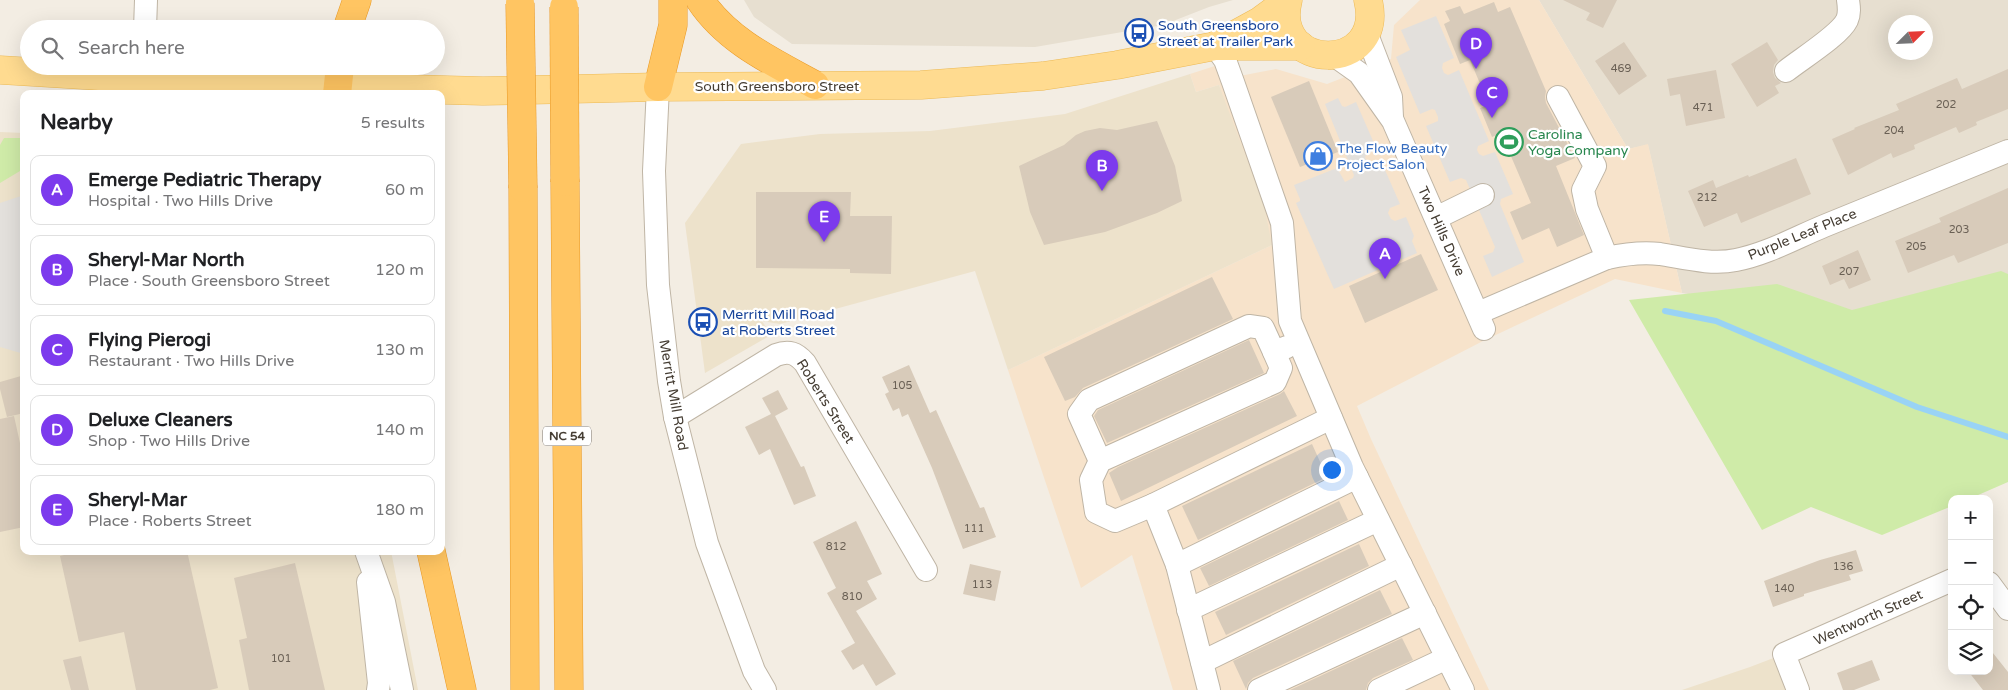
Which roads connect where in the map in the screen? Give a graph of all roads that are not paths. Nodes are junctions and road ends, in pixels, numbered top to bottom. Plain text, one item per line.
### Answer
1 (146, 0) edge
2 (357, 0) edge
3 (673, 0) edge
4 (700, 0) edge
5 (1386, 0) edge
6 (1848, 0) edge
7 (1287, 1) edge
8 (520, 2) edge
9 (564, 4) edge
10 (1368, 18) edge
11 (145, 20) edge
12 (350, 20) edge
13 (1215, 46) junction
14 (1300, 46) junction
15 (1335, 56) junction
16 (0, 70) edge
17 (1786, 71) dead end
18 (20, 72) edge
19 (63, 75) edge
20 (139, 80) edge
21 (338, 82) edge
22 (815, 85) junction
23 (658, 87) junction
24 (1558, 96) dead end
25 (1393, 121) junction
26 (2008, 152) edge
27 (1483, 195) dead end
28 (1436, 218) junction
29 (1608, 258) junction
30 (1481, 321) joint
31 (1299, 342) junction
32 (1274, 352) junction
33 (675, 417) junction
34 (1331, 418) junction
35 (1100, 461) junction
36 (1357, 477) junction
37 (1153, 506) junction
38 (1378, 520) junction
39 (366, 555) edge
40 (367, 555) edge
41 (432, 555) edge
42 (1177, 565) junction
43 (1401, 565) junction
44 (926, 570) dead end
45 (1948, 582) edge
46 (1990, 585) edge
47 (2008, 609) edge
48 (1188, 610) junction
49 (1425, 613) junction
50 (1447, 658) junction
51 (1202, 662) junction
52 (378, 690) edge
53 (402, 690) edge
54 (462, 690) edge
55 (525, 690) edge
56 (569, 690) edge
57 (765, 690) edge
58 (1209, 690) edge
59 (1259, 690) edge
60 (1379, 690) edge
61 (1463, 690) edge
62 (1798, 690) edge

1 - 11 street
2 - 12 highway
3 - 23 highway
4 - 22 highway
5 - 10 main road
6 - 17 street
7 - 13 main road, South Greensboro Street
7 - 14 main road
8 - 55 highway, NC 54, bridge
9 - 56 highway, NC 54, bridge
10 - 15 main road
10 - 25 street, Two Hills Drive
13 - 14 main road, South Greensboro Street
13 - 22 main road, South Greensboro Street
13 - 31 street
14 - 15 main road
15 - 25 street, Two Hills Drive
16 - 18 main road, South Greensboro Street
19 - 20 main road, South Greensboro Street
20 - 21 main road, South Greensboro Street
21 - 23 main road, South Greensboro Street
22 - 23 main road, South Greensboro Street
23 - 33 street, Merritt Mill Road
24 - 29 street
25 - 28 street, Two Hills Drive
26 - 29 street, Purple Leaf Place
27 - 28 street
28 - 30 street, Two Hills Drive
29 - 30 street, Purple Leaf Place
31 - 32 street
31 - 34 street
32 - 35 street
32 - 35 street
33 - 44 street, Roberts Street
33 - 57 street, Merritt Mill Road
34 - 36 street
34 - 37 street
35 - 37 street
36 - 38 street
36 - 42 street
37 - 42 street
38 - 43 street
38 - 48 street
39 - 52 street
40 - 53 street
41 - 54 highway
42 - 48 street
43 - 49 street
43 - 51 street
45 - 62 street, Wentworth Street
46 - 47 street
48 - 51 street
49 - 50 street
49 - 59 street
50 - 60 street
50 - 61 street
51 - 58 street

